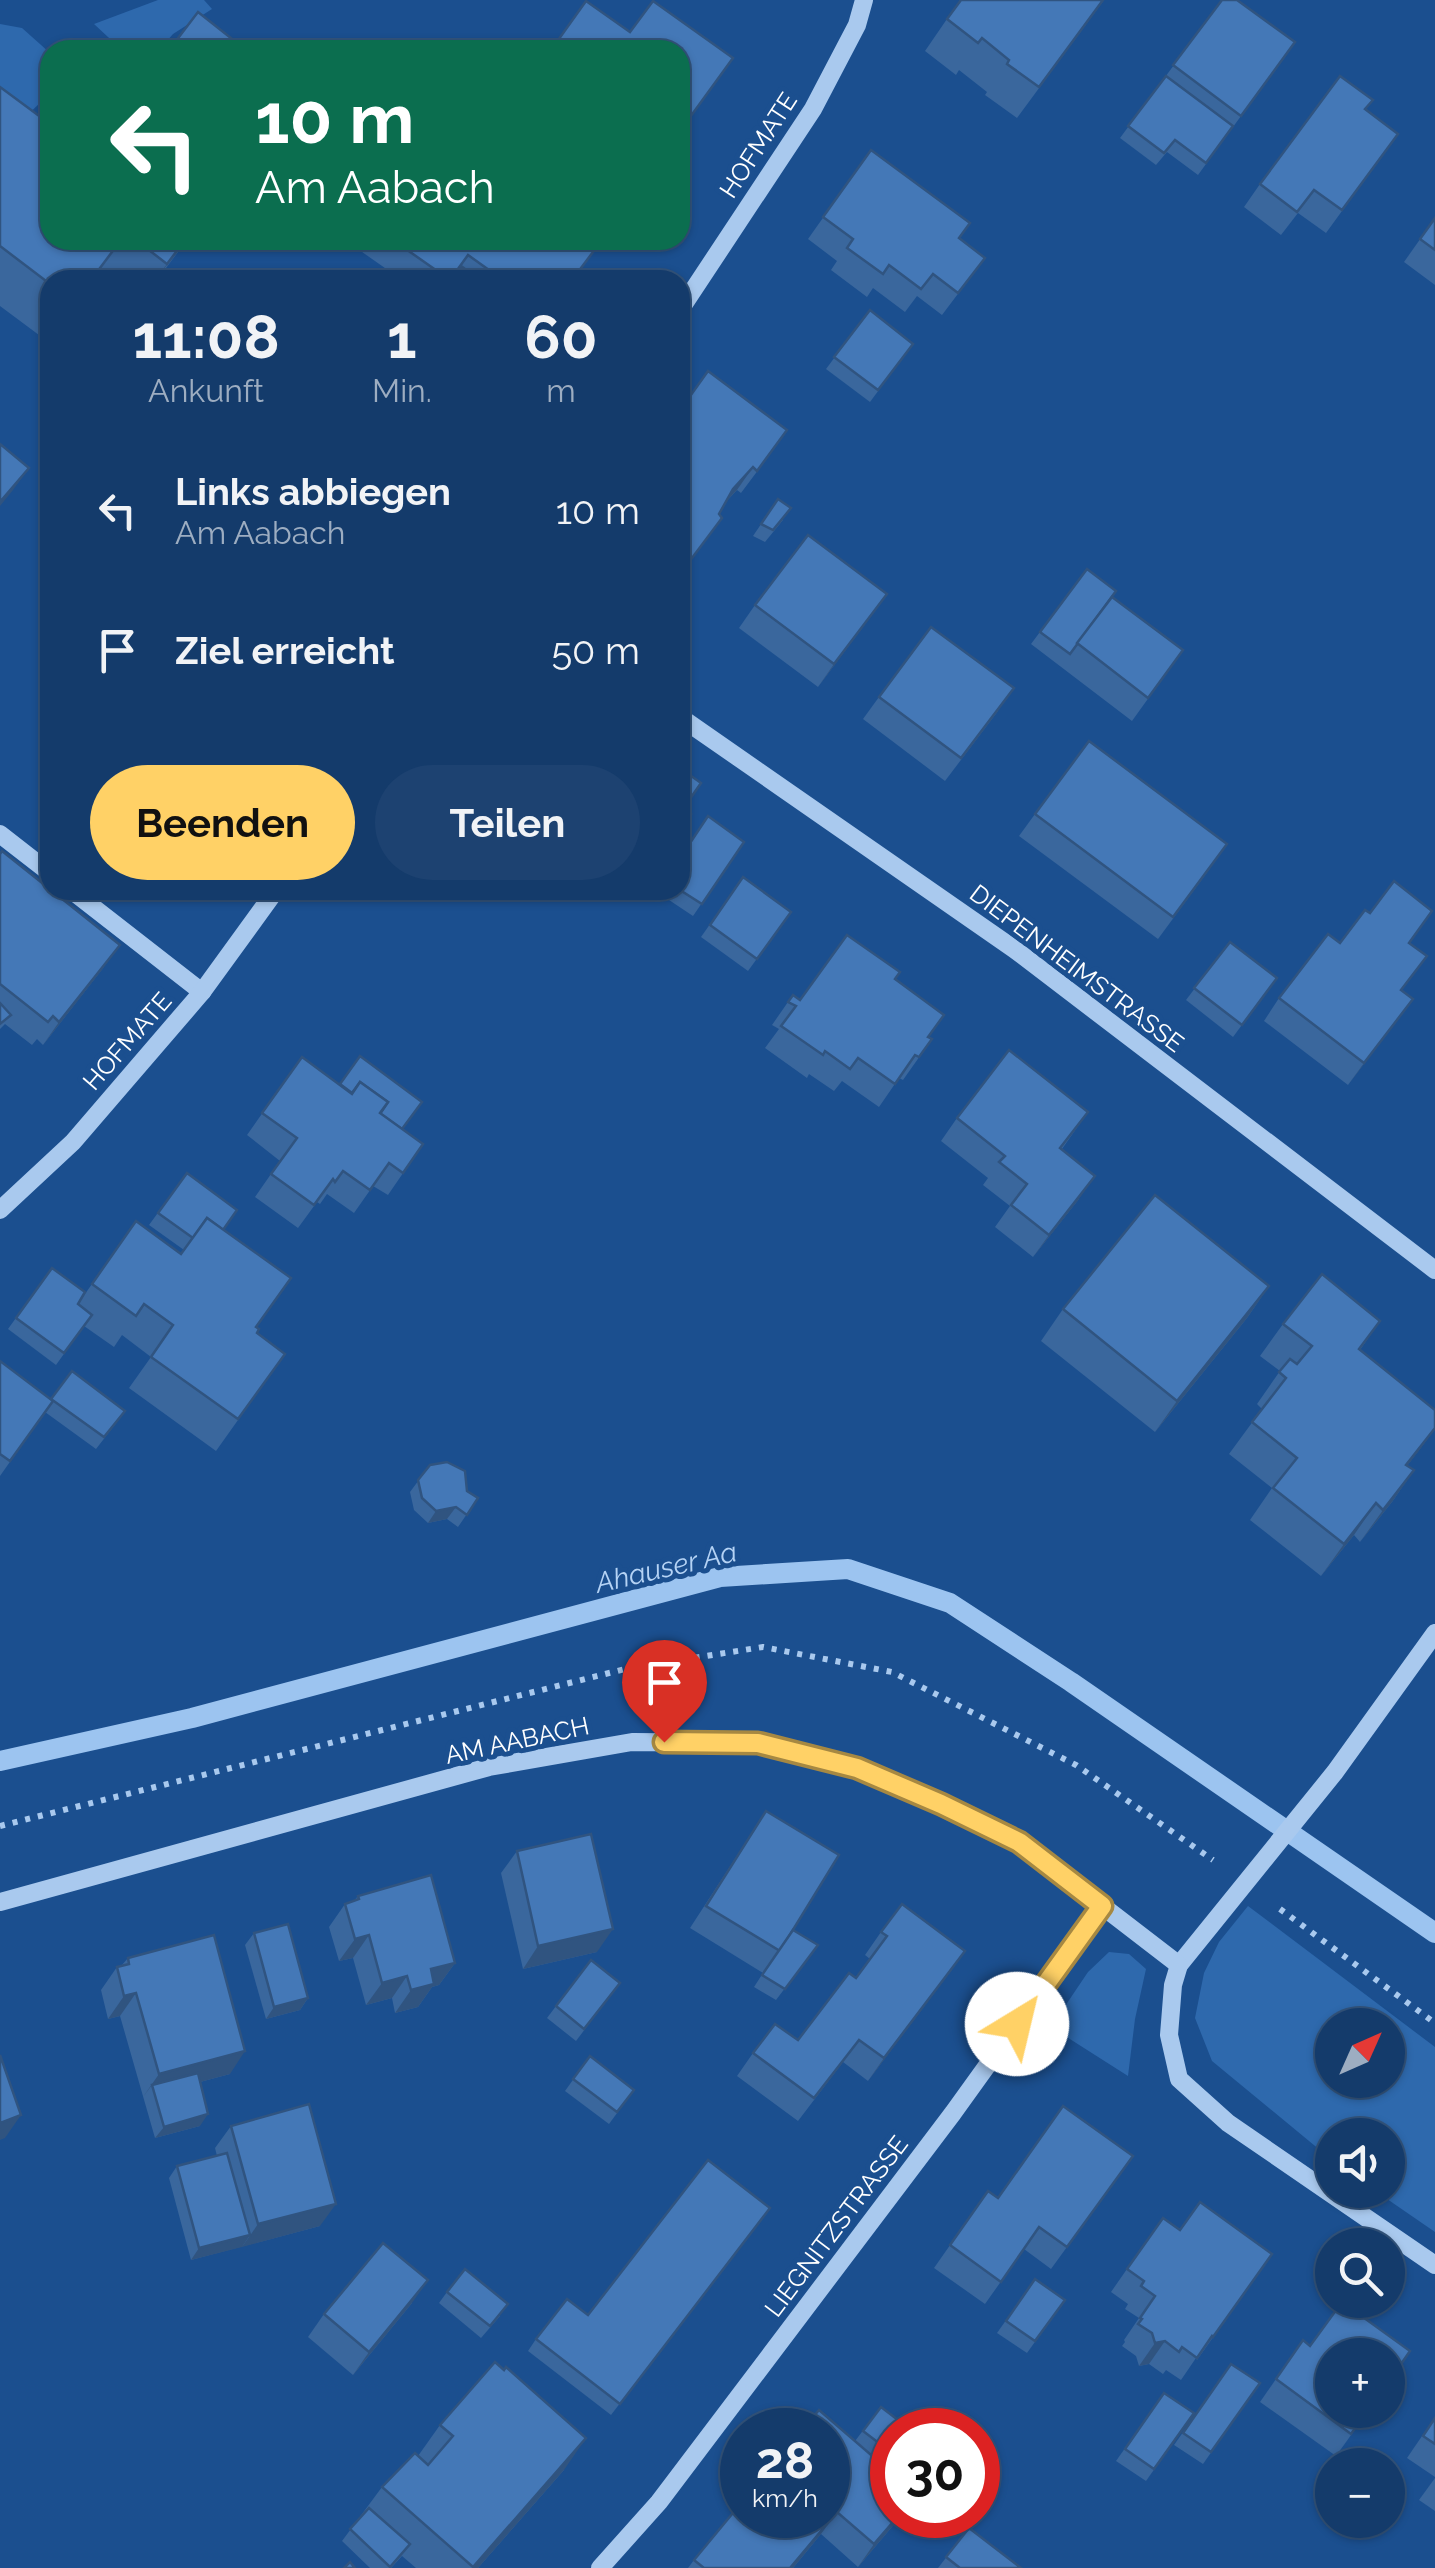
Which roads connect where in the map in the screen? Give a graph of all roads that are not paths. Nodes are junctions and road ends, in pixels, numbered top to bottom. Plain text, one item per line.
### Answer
1 (864, 0) edge
2 (690, 295) edge
3 (690, 724) edge
4 (0, 834) edge
5 (40, 865) edge
6 (85, 900) edge
7 (269, 900) edge
8 (202, 992) junction
9 (0, 1210) edge
10 (1435, 1270) edge
11 (1435, 1633) edge
12 (0, 1902) edge
13 (1102, 1906) junction
14 (1179, 1965) junction
15 (1435, 2265) edge
16 (600, 2568) edge

1 - 2 street, HOFMATE
3 - 10 street, DIEPENHEIMSTRASSE
4 - 5 street
6 - 8 street
7 - 8 street, HOFMATE
8 - 9 street, HOFMATE
11 - 14 street
12 - 13 street, AM AABACH
13 - 14 street, AM AABACH
13 - 16 street, LIEGNITZSTRASSE
14 - 15 street

